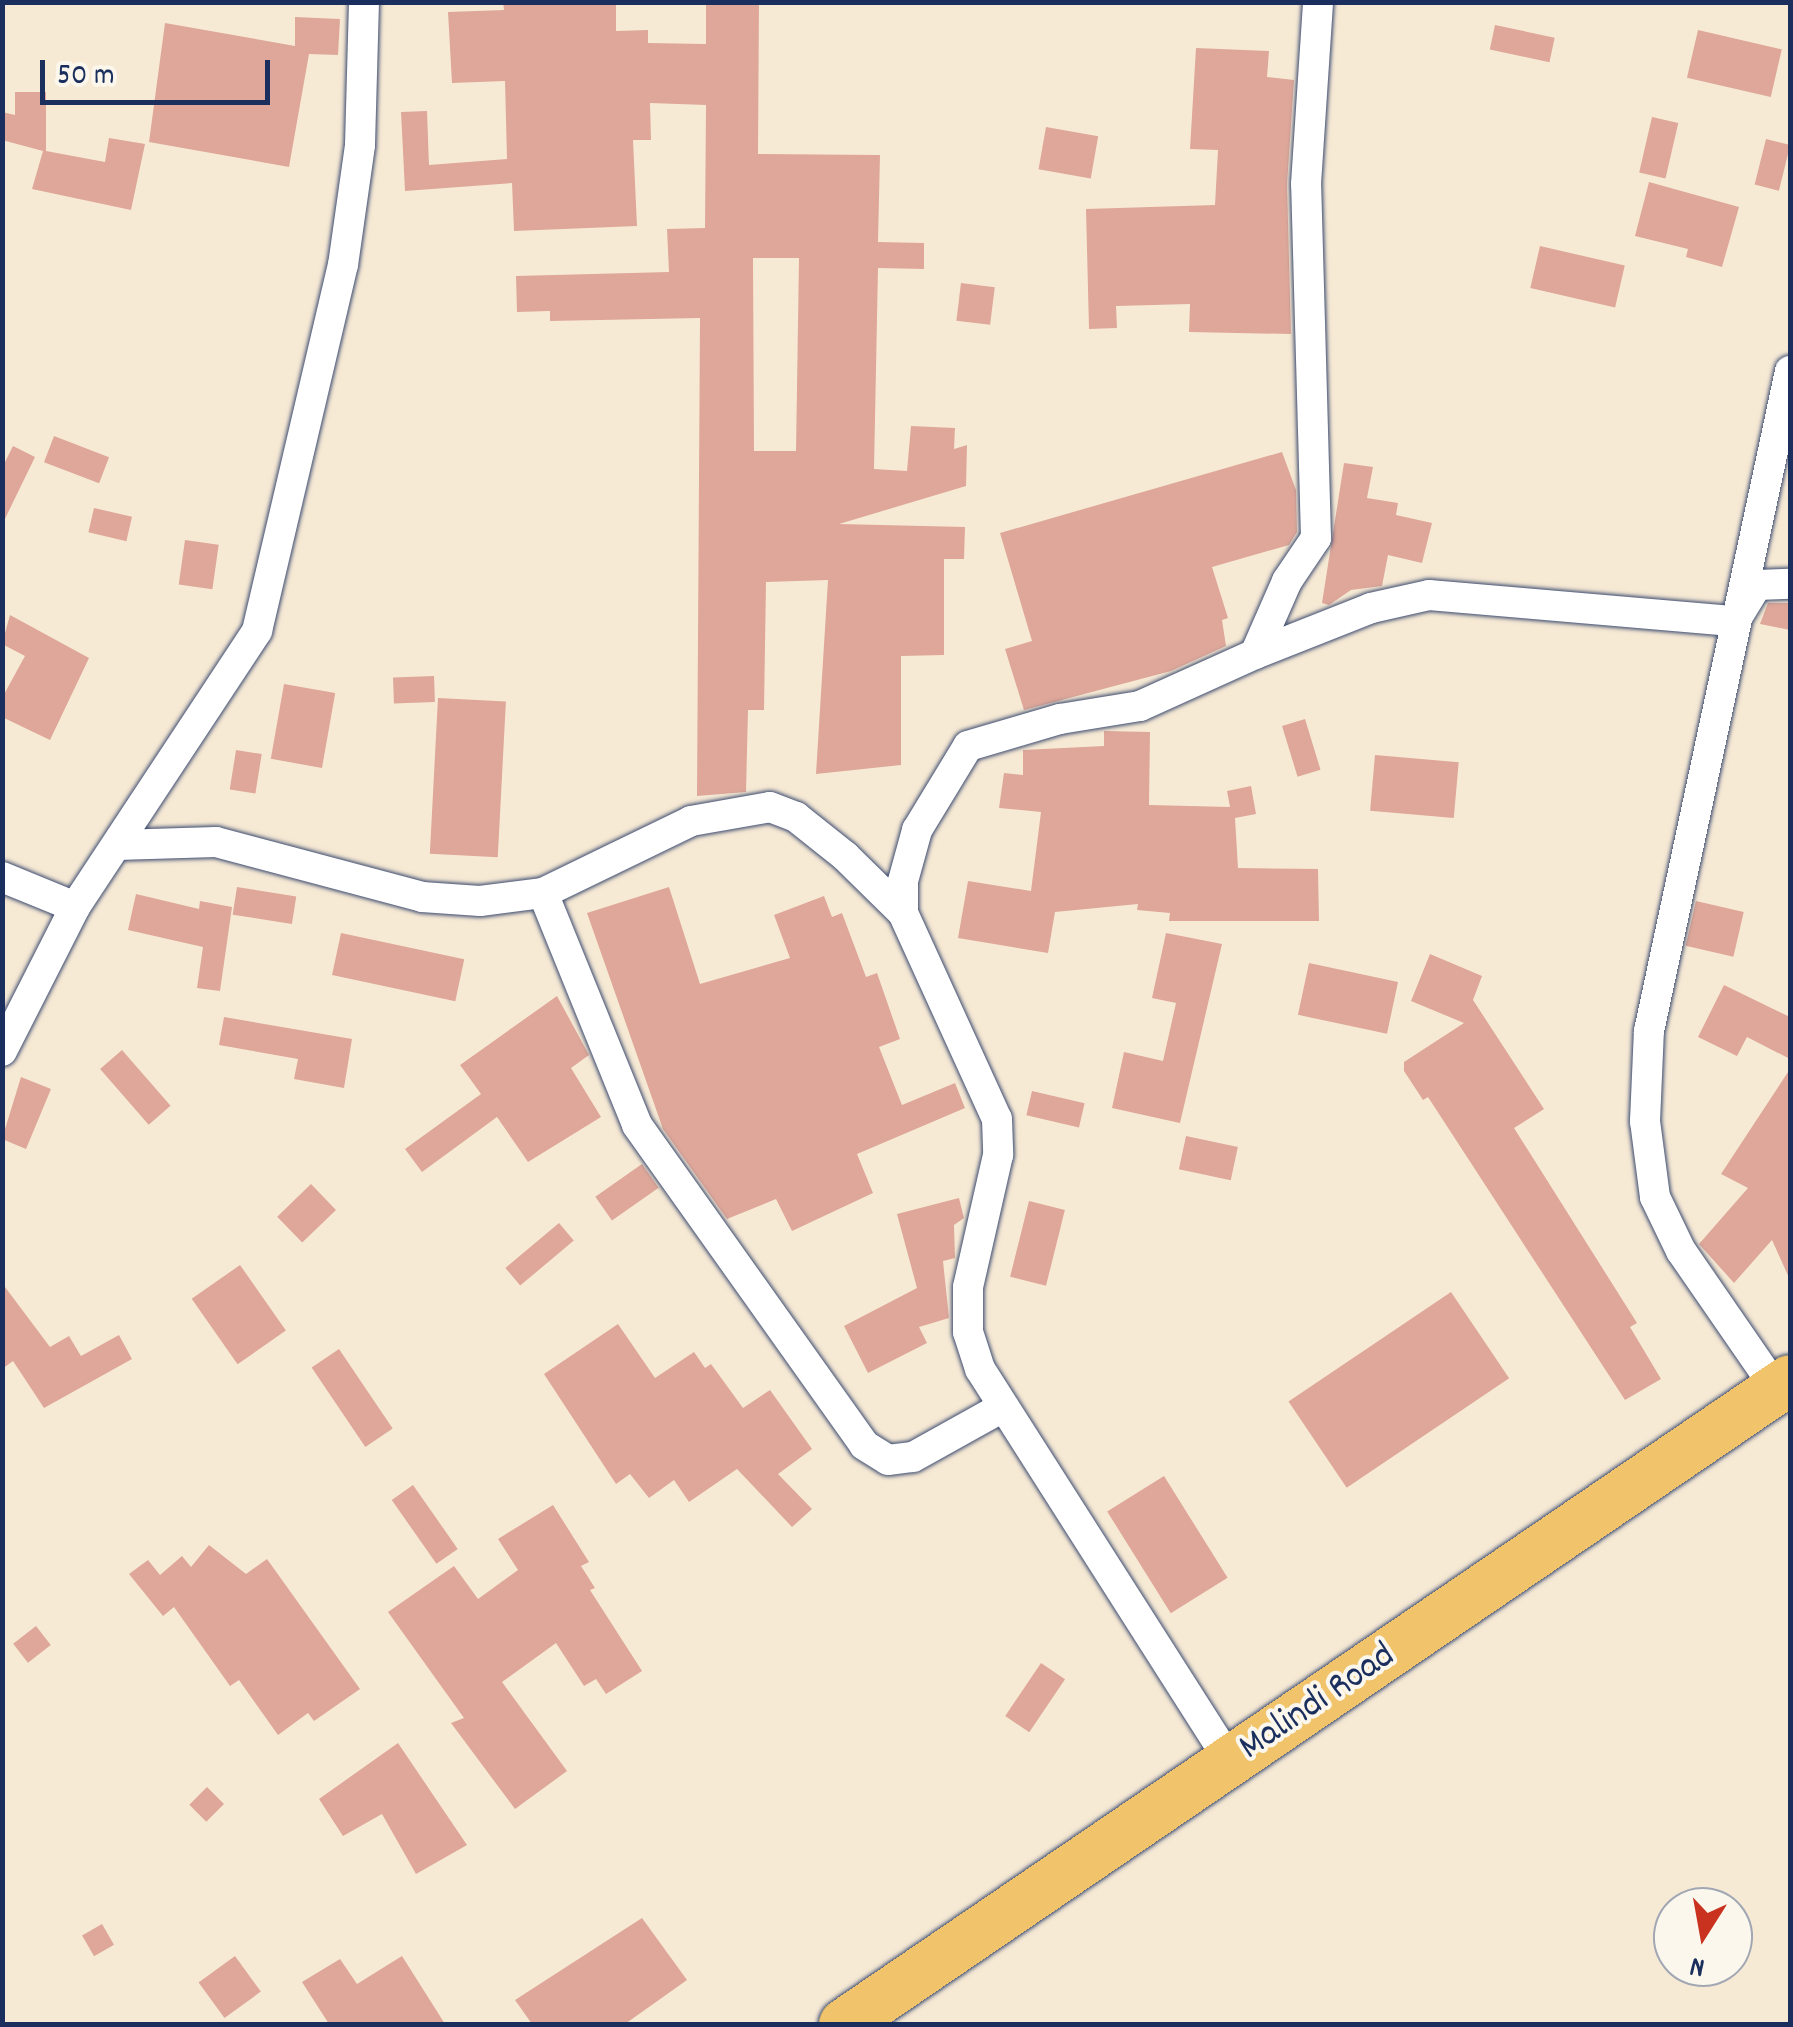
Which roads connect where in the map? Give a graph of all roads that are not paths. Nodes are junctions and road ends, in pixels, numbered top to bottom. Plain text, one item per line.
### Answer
1 (364, 2) edge
2 (1309, 9) edge
3 (1790, 371) edge
4 (1790, 584) edge
5 (1735, 622) junction
6 (1255, 654) junction
7 (117, 845) junction
8 (2, 877) edge
9 (543, 893) junction
10 (75, 907) junction
11 (903, 913) junction
12 (2, 1051) edge
13 (1784, 1385) edge
14 (1001, 1408) junction
15 (1230, 1762) junction
16 (844, 2024) edge

1 - 7 street
2 - 6 street
3 - 5 street
4 - 5 street
5 - 6 street
5 - 13 street
6 - 11 street
7 - 9 street
7 - 10 street
8 - 10 street
9 - 11 street
9 - 14 street
10 - 12 street
11 - 14 street
13 - 15 highway, Malindi Road
14 - 15 street
15 - 16 highway, Malindi Road

